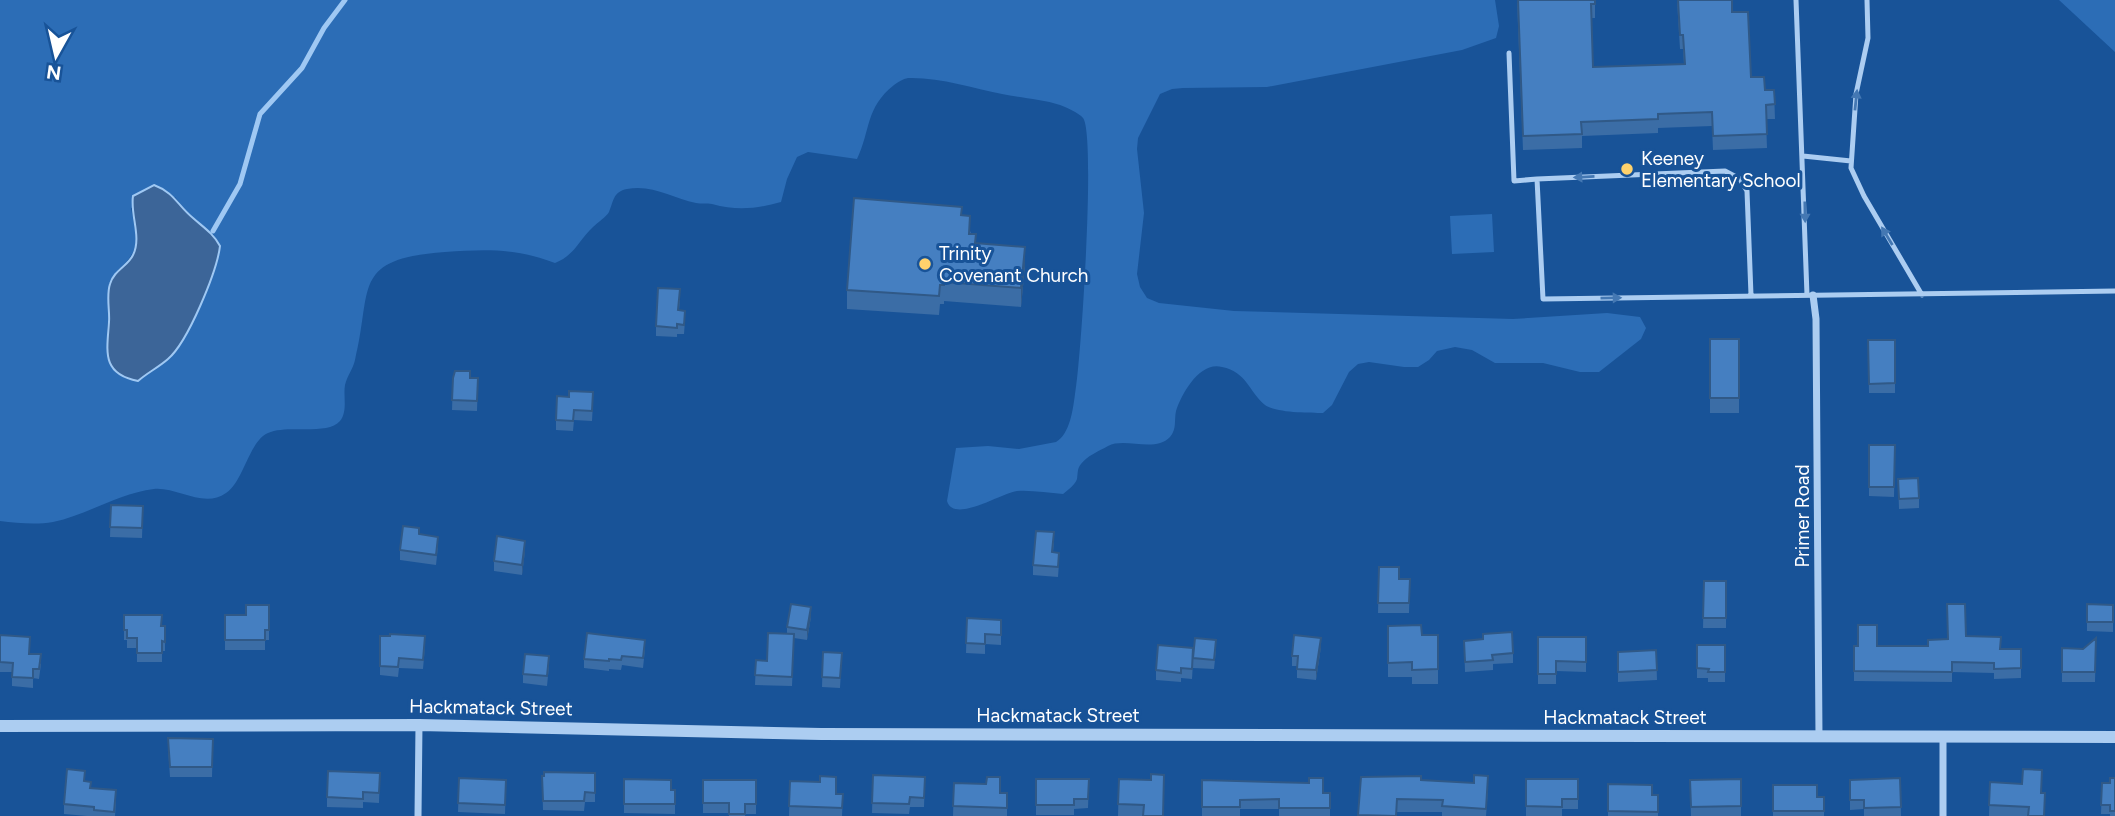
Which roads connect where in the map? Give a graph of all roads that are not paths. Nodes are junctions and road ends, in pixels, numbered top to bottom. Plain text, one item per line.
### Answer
1 (1796, 0) edge
2 (1867, 0) edge
3 (1509, 53) dead end
4 (1803, 156) junction
5 (1851, 162) junction
6 (1537, 179) junction
7 (2115, 291) edge
8 (1751, 295) junction
9 (1810, 295) junction
10 (1922, 295) junction
11 (419, 725) junction
12 (0, 726) edge
13 (1819, 737) junction
14 (2115, 737) edge
15 (1943, 738) junction
16 (418, 816) edge
17 (1943, 816) edge

1 - 4 lane
5 -> 2 lane
3 - 6 lane
4 - 5 lane
4 -> 9 lane
10 -> 5 lane
8 -> 6 lane
6 -> 8 lane
7 - 10 lane
8 - 9 lane
9 - 10 lane
9 - 13 street, Primer Road
11 - 12 street, Hackmatack Street
11 - 13 street, Hackmatack Street
11 - 16 street
13 - 15 street, Hackmatack Street
14 - 15 street, Hackmatack Street
15 - 17 street

